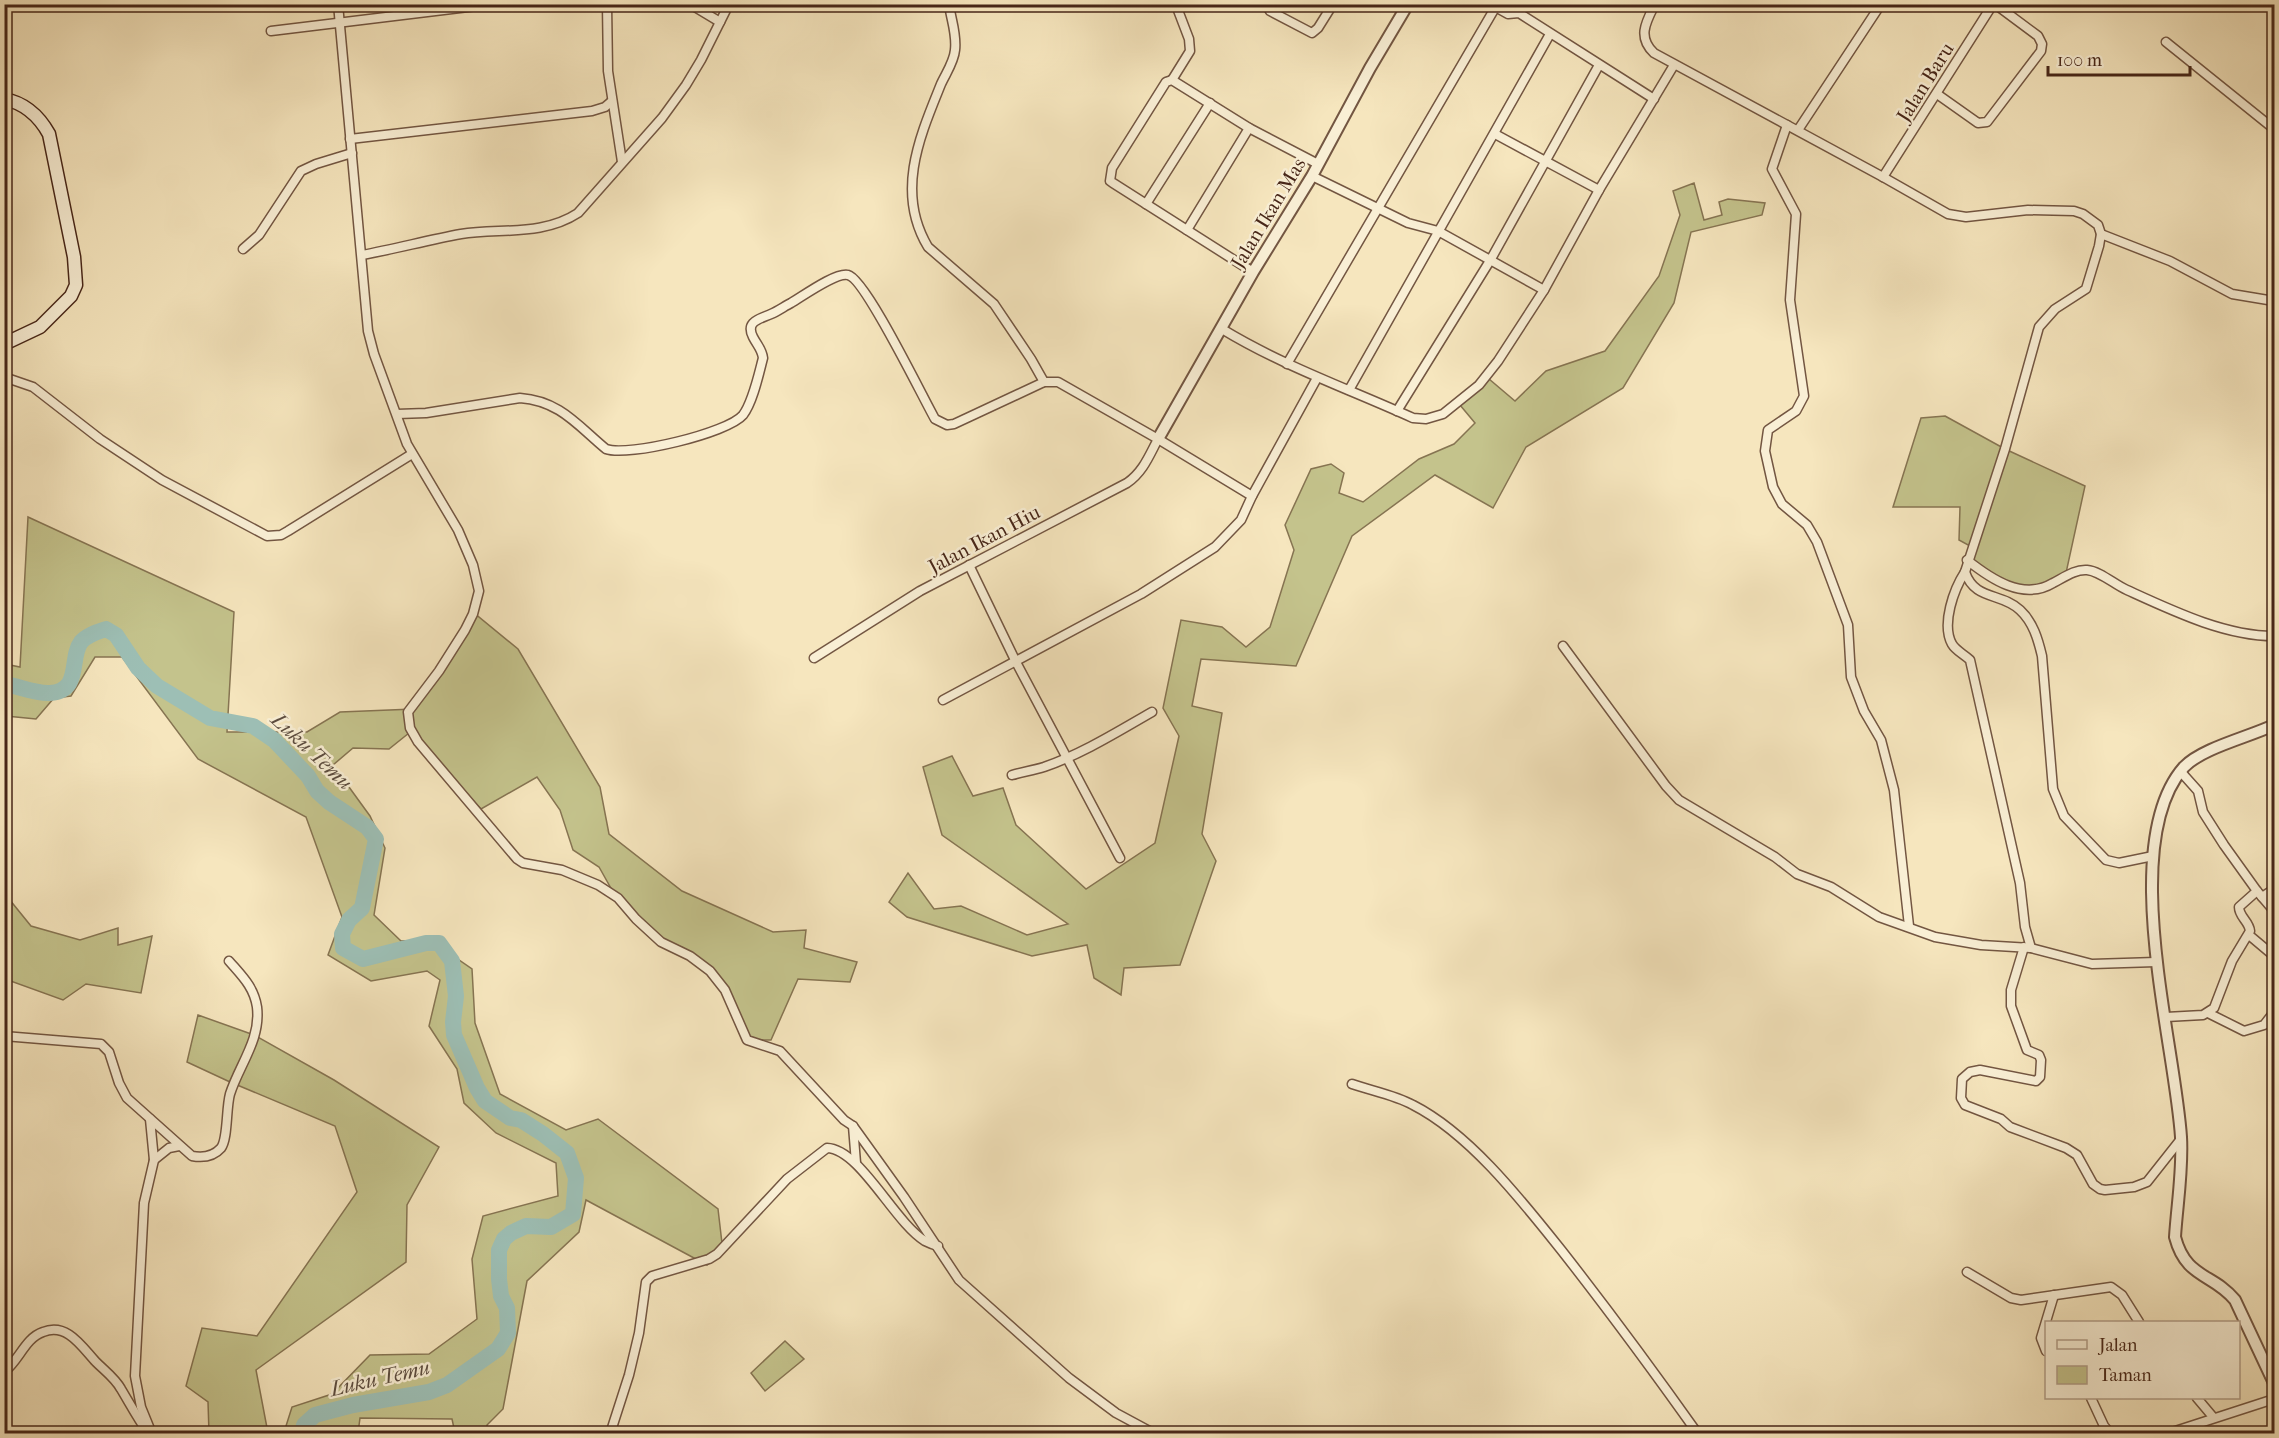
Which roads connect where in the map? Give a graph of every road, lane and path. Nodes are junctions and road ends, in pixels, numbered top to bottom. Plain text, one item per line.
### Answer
1 (338, 4) edge
2 (493, 4) edge
3 (607, 4) edge
4 (690, 4) edge
5 (729, 4) edge
6 (949, 4) edge
7 (1266, 4) edge
8 (1333, 4) edge
9 (1408, 4) edge
10 (1655, 4) edge
11 (1881, 4) edge
12 (1994, 4) edge
13 (1176, 5) edge
14 (1493, 6) edge
15 (1521, 9) edge
16 (720, 22) junction
17 (339, 25) junction
18 (271, 31) dead end
19 (1550, 34) junction
20 (2166, 42) dead end
21 (1599, 65) junction
22 (1674, 65) junction
23 (1172, 80) junction
24 (1937, 94) junction
25 (4, 99) edge
26 (1654, 99) junction
27 (612, 101) junction
28 (1210, 103) junction
29 (1788, 125) junction
30 (1249, 128) junction
31 (2274, 129) edge
32 (1798, 130) junction
33 (1495, 134) junction
34 (351, 139) junction
35 (352, 153) junction
36 (622, 162) junction
37 (1544, 163) junction
38 (1318, 164) junction
39 (1312, 176) junction
40 (1884, 177) junction
41 (1599, 190) junction
42 (1146, 204) junction
43 (1378, 208) junction
44 (1187, 230) junction
45 (1438, 231) junction
46 (2101, 234) junction
47 (243, 249) dead end
48 (362, 255) junction
49 (1491, 259) junction
50 (1253, 272) junction
51 (1544, 290) junction
52 (2274, 301) edge
53 (1222, 329) junction
54 (4, 344) edge
55 (1287, 364) junction
56 (4, 377) edge
57 (1317, 378) junction
58 (1044, 382) junction
59 (1349, 390) junction
60 (1397, 411) junction
61 (397, 414) junction
62 (1158, 439) junction
63 (412, 454) junction
64 (1252, 496) junction
65 (1967, 560) junction
66 (969, 565) junction
67 (1965, 572) junction
68 (2274, 636) edge
69 (1563, 646) dead end
70 (814, 658) dead end
71 (1016, 662) junction
72 (943, 700) dead end
73 (1152, 712) dead end
74 (2274, 725) edge
75 (1066, 758) junction
76 (2181, 772) junction
77 (1012, 775) dead end
78 (2153, 856) junction
79 (1120, 858) dead end
80 (2274, 889) edge
81 (2259, 894) junction
82 (2274, 911) edge
83 (1909, 926) junction
84 (2249, 935) junction
85 (2027, 947) junction
86 (2274, 956) edge
87 (229, 961) dead end
88 (2156, 962) junction
89 (2274, 1012) edge
90 (2208, 1013) junction
91 (2166, 1017) junction
92 (4, 1036) edge
93 (1352, 1084) dead end
94 (150, 1119) junction
95 (853, 1125) junction
96 (2181, 1139) junction
97 (179, 1146) junction
98 (154, 1160) junction
99 (856, 1163) junction
100 (938, 1247) junction
101 (1968, 1272) dead end
102 (2054, 1295) junction
103 (2046, 1321) edge
104 (2138, 1321) edge
105 (2045, 1325) edge
106 (2045, 1348) edge
107 (4, 1372) edge
108 (2274, 1383) edge
109 (2274, 1398) edge
110 (2091, 1399) edge
111 (2198, 1399) edge
112 (2213, 1417) junction
113 (150, 1434) edge
114 (610, 1434) edge
115 (1155, 1434) edge
116 (1698, 1434) edge
117 (2111, 1434) edge
118 (2166, 1434) edge

1 - 17 street
2 - 17 street
3 - 27 street
4 - 16 street
5 - 16 street
6 - 58 street
7 - 8 street
9 - 38 street, Jalan Ikan Mas
10 - 22 street
11 - 32 street
12 - 24 street, Jalan Baru
12 - 24 street
13 - 23 street
14 - 15 street
14 - 43 street
15 - 19 street
16 - 36 street
17 - 18 street
17 - 34 street
19 - 21 street
19 - 33 street
20 - 31 street
21 - 26 street
21 - 37 street
22 - 26 street
22 - 29 street
23 - 28 street
23 - 42 street
24 - 40 street, Jalan Baru
25 - 54 main road
26 - 41 street
27 - 34 street
27 - 36 street
28 - 30 street
28 - 42 street
29 - 32 street
29 - 83 street
30 - 38 street
30 - 44 street
32 - 40 street
33 - 37 street
33 - 45 street
34 - 35 street
35 - 47 street
35 - 48 street
36 - 48 street
37 - 41 street
37 - 49 street
38 - 39 street, Jalan Ikan Mas
39 - 43 street
39 - 50 street, Jalan Ikan Mas
40 - 46 street
41 - 51 street
42 - 44 street
43 - 45 street
43 - 55 street
44 - 50 street
45 - 49 street
45 - 59 street
46 - 52 street
46 - 65 street
48 - 61 street
49 - 51 street
49 - 60 street
50 - 53 street, Jalan Ikan Mas
51 - 60 street
53 - 55 street
53 - 62 street, Jalan Ikan Mas
55 - 57 street
56 - 63 street
57 - 59 street
57 - 64 street
58 - 61 street
58 - 62 street
59 - 60 street
61 - 63 street
62 - 64 street
62 - 66 street, Jalan Ikan Hiu
63 - 95 street
64 - 71 street
65 - 67 street
65 - 68 street
66 - 70 street, Jalan Ikan Hiu
66 - 71 street
67 - 78 street
67 - 85 street
69 - 83 street
71 - 72 street
71 - 75 street
73 - 75 street
74 - 76 street
75 - 77 street
75 - 79 street
76 - 78 street
76 - 81 street
78 - 88 street
80 - 81 street
81 - 82 street
81 - 84 street
83 - 85 street
84 - 86 street
84 - 90 street
85 - 88 street
85 - 96 street
87 - 97 street
88 - 91 street
89 - 90 street
90 - 91 street
91 - 96 street
92 - 94 street
93 - 116 street
94 - 97 street
94 - 98 street
95 - 99 street
95 - 100 street
96 - 108 street
97 - 98 street
98 - 113 street
99 - 100 street
99 - 114 street
100 - 115 street
101 - 102 street
102 - 103 street
102 - 104 street
105 - 106 street
107 - 113 street
109 - 112 street
110 - 117 street
111 - 112 street
112 - 118 street

